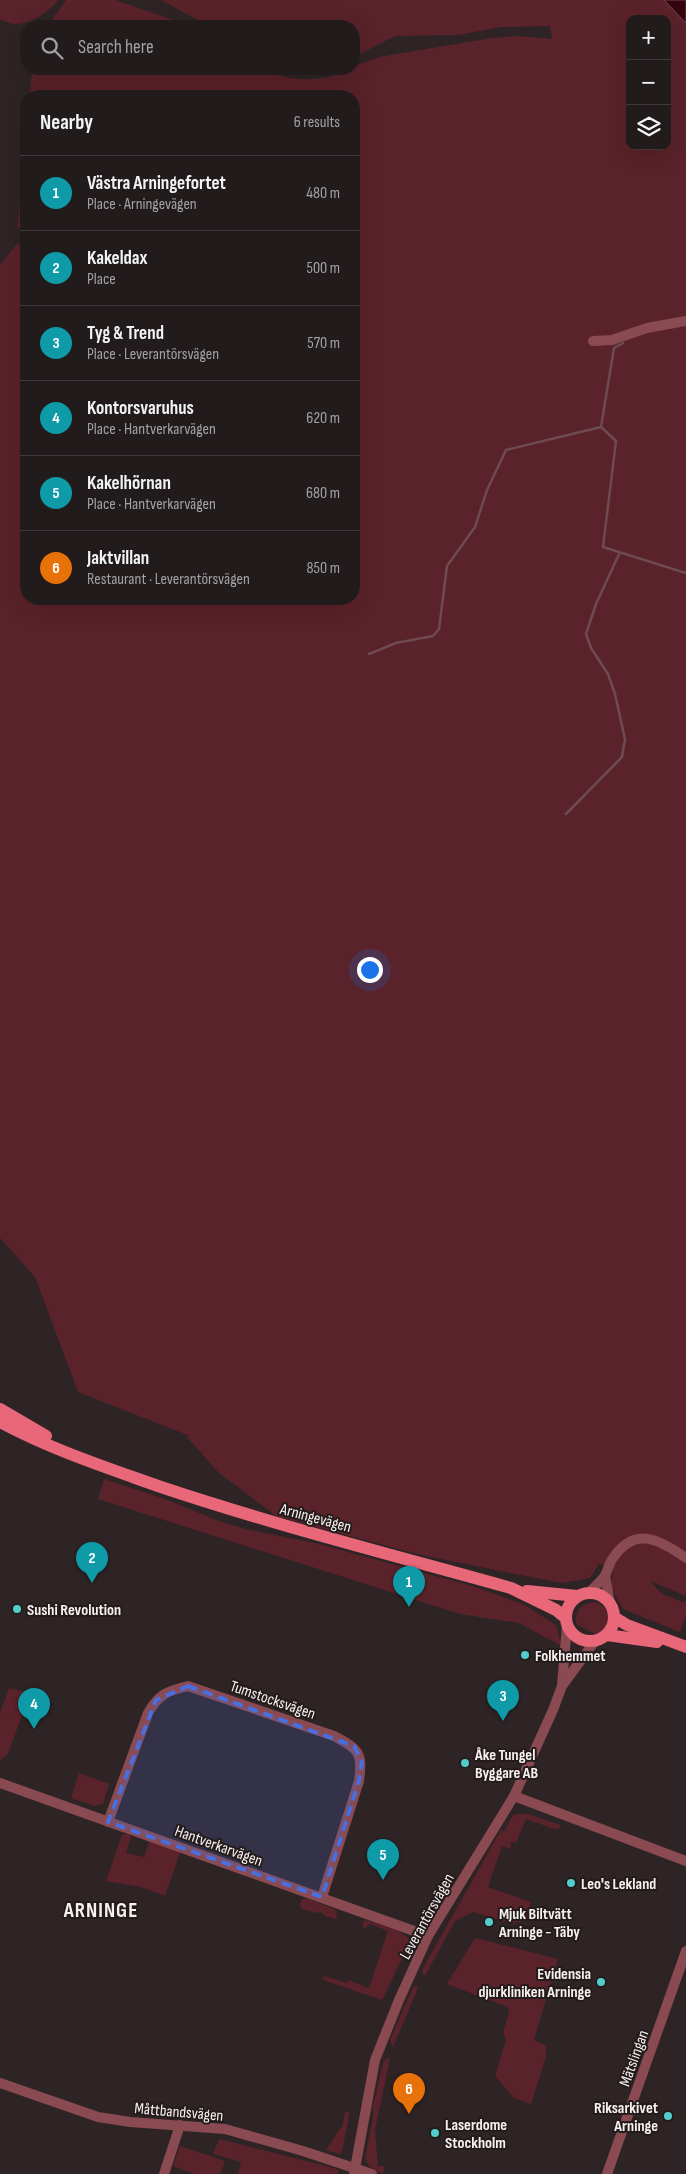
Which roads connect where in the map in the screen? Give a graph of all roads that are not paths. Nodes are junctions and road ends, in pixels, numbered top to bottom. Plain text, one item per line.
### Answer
1 (686, 321) edge
2 (593, 341) dead end
3 (0, 1409) edge
4 (0, 1422) edge
5 (106, 1467) junction
6 (686, 1558) edge
7 (606, 1575) junction
8 (520, 1591) junction
9 (583, 1594) junction
10 (610, 1604) junction
11 (614, 1617) junction
12 (566, 1621) junction
13 (606, 1635) junction
14 (595, 1641) junction
15 (684, 1646) edge
16 (562, 1686) junction
17 (0, 1783) edge
18 (514, 1796) junction
19 (108, 1822) junction
20 (686, 1861) edge
21 (322, 1897) junction
22 (428, 1936) junction
23 (686, 1951) edge
24 (0, 2083) edge
25 (180, 2125) junction
26 (354, 2171) edge
27 (164, 2174) edge
28 (372, 2174) edge
29 (607, 2174) edge

1 - 2 street
3 - 5 main road, Arningevägen
4 - 5 main road, Arningevägen
5 - 8 main road, Arningevägen
6 - 7 street
7 - 9 street
7 - 10 street
8 - 9 main road, Arningevägen
8 - 12 main road, Arningevägen
9 - 10 main road
9 - 12 main road
10 - 11 main road
11 - 13 main road
11 - 15 main road
12 - 14 main road
12 - 16 street, Leverantörsvägen
13 - 14 main road
13 - 15 main road
14 - 16 street, Leverantörsvägen
16 - 18 street, Leverantörsvägen
17 - 19 street, Hantverkarvägen
18 - 20 street
18 - 22 street, Leverantörsvägen
19 - 21 street, Hantverkarvägen
19 - 21 street, Tumstocksvägen
21 - 22 street, Hantverkarvägen
22 - 26 street, Leverantörsvägen
23 - 29 street, Mätslingan
24 - 25 street, Måttbandsvägen
25 - 26 street, Måttbandsvägen
25 - 27 street
26 - 28 street

